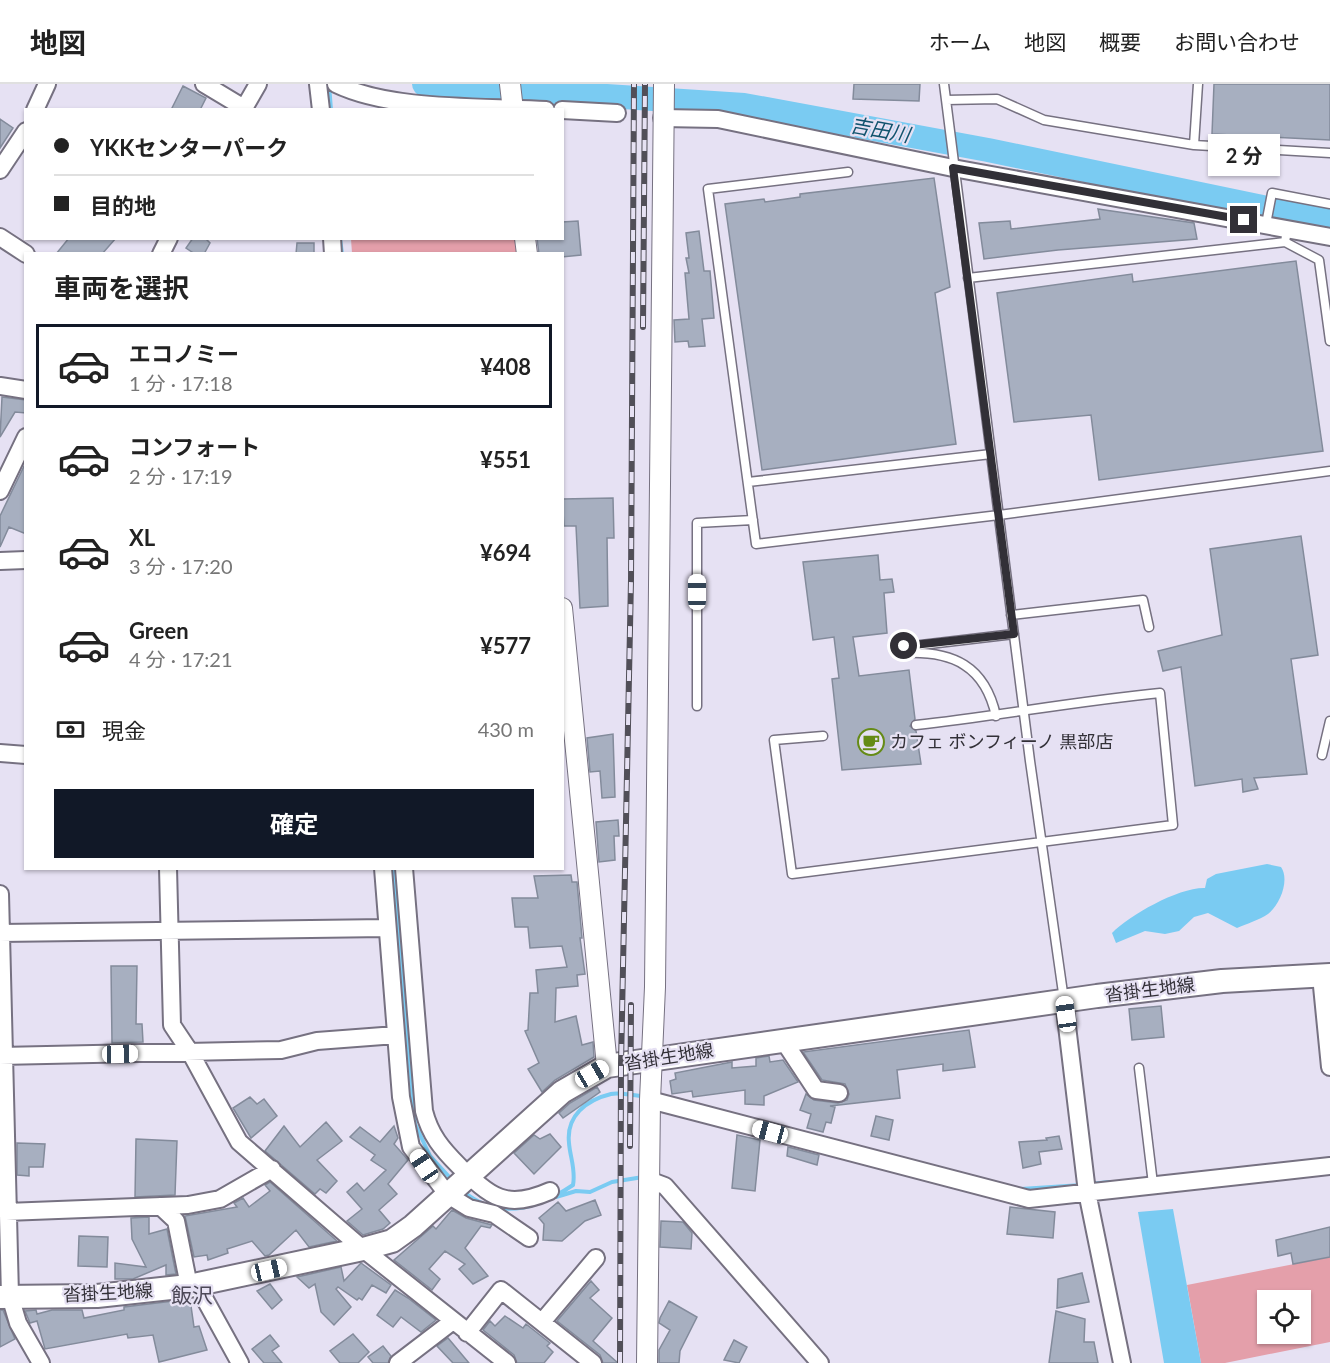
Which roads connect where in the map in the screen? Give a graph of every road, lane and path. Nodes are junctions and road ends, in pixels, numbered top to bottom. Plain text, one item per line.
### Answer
1 (47, 84) edge
2 (204, 84) edge
3 (258, 84) edge
4 (318, 84) edge
5 (336, 84) edge
6 (664, 84) edge
7 (944, 84) edge
8 (1198, 84) edge
9 (512, 100) edge
10 (946, 100) junction
11 (36, 108) edge
12 (241, 108) edge
13 (244, 108) edge
14 (321, 108) edge
15 (539, 108) edge
16 (564, 110) edge
17 (618, 113) dead end
18 (662, 117) junction
19 (24, 133) edge
20 (1194, 146) junction
21 (1330, 153) edge
22 (953, 166) junction
23 (0, 170) edge
24 (848, 172) dead end
25 (1330, 204) edge
26 (1266, 223) junction
27 (1286, 235) junction
28 (0, 237) edge
29 (1330, 237) edge
30 (24, 253) edge
31 (968, 278) junction
32 (1330, 341) edge
33 (0, 386) edge
34 (24, 390) edge
35 (24, 441) edge
36 (991, 454) junction
37 (1330, 471) edge
38 (748, 482) junction
39 (0, 491) edge
40 (999, 515) junction
41 (753, 520) junction
42 (24, 560) edge
43 (0, 561) edge
44 (1011, 615) junction
45 (1149, 627) dead end
46 (1014, 634) junction
47 (564, 648) edge
48 (697, 706) dead end
49 (1024, 712) junction
50 (996, 716) junction
51 (1330, 721) edge
52 (916, 725) dead end
53 (568, 727) edge
54 (823, 736) dead end
55 (0, 753) edge
56 (24, 755) edge
57 (1322, 755) dead end
58 (1042, 841) junction
59 (168, 870) edge
60 (382, 870) edge
61 (405, 870) edge
62 (0, 894) edge
63 (386, 928) junction
64 (170, 930) junction
65 (0, 933) edge
66 (1325, 976) edge
67 (1064, 1001) junction
68 (396, 1035) junction
69 (783, 1040) junction
70 (190, 1052) junction
71 (1, 1056) edge
72 (653, 1060) junction
73 (607, 1066) junction
74 (1330, 1067) edge
75 (1139, 1068) dead end
76 (838, 1093) dead end
77 (650, 1100) junction
78 (1330, 1166) edge
79 (272, 1169) junction
80 (649, 1180) junction
81 (1153, 1184) junction
82 (459, 1185) junction
83 (550, 1191) dead end
84 (1087, 1192) junction
85 (160, 1206) junction
86 (6, 1212) junction
87 (529, 1238) dead end
88 (363, 1249) junction
89 (596, 1258) dead end
90 (193, 1285) junction
91 (5, 1296) edge
92 (453, 1322) junction
93 (542, 1322) junction
94 (467, 1332) junction
95 (41, 1363) edge
96 (240, 1363) edge
97 (398, 1363) edge
98 (507, 1363) edge
99 (593, 1363) edge
100 (647, 1363) edge
101 (820, 1363) edge
102 (1122, 1363) edge

1 - 11 street
2 - 12 street
3 - 13 street
4 - 14 street
5 - 9 street
6 - 18 street
7 - 10 lane
8 - 20 lane
9 - 15 street
10 - 20 lane
10 - 22 lane
16 - 17 street
18 - 22 street
18 - 72 street
19 - 23 street
20 - 21 lane
22 - 26 street
22 - 31 lane
24 - 38 lane
25 - 26 lane
26 - 27 street
27 - 29 street
27 - 31 lane
27 - 32 lane
28 - 30 street
31 - 36 lane
33 - 34 street
35 - 39 street
36 - 38 lane
36 - 40 lane
37 - 40 lane
38 - 41 lane
40 - 41 lane
40 - 44 lane
41 - 48 lane
42 - 43 street
44 - 45 lane
44 - 46 lane
46 - 49 lane
46 - 50 lane
47 - 53 street
49 - 50 lane
49 - 58 lane
49 - 58 lane
50 - 52 lane
51 - 57 lane
53 - 73 street
54 - 58 lane
55 - 56 street
58 - 67 lane
59 - 64 street
60 - 63 street
61 - 82 street
62 - 65 street
63 - 64 street
63 - 68 street
64 - 65 street
64 - 70 street
65 - 71 street
66 - 67 main road, 沓掛生地線
66 - 74 street
67 - 69 main road, 沓掛生地線
67 - 84 street
68 - 70 street
68 - 82 street
69 - 72 main road, 沓掛生地線
69 - 76 street
70 - 71 street
70 - 79 street
71 - 86 street
72 - 73 main road, 沓掛生地線
72 - 77 street
73 - 82 main road, 沓掛生地線
75 - 81 lane
77 - 80 street
77 - 84 street
78 - 81 street
79 - 85 street
79 - 88 street
80 - 100 street
80 - 101 street
81 - 84 street
82 - 83 street
82 - 87 street
82 - 88 main road, 沓掛生地線
84 - 102 street
85 - 86 street
85 - 90 street
86 - 91 street
88 - 90 main road, 沓掛生地線
88 - 92 street
89 - 93 street
90 - 91 main road, 沓掛生地線
90 - 96 street
91 - 95 street
92 - 94 street
92 - 97 street
93 - 94 street
93 - 99 street
94 - 98 street

